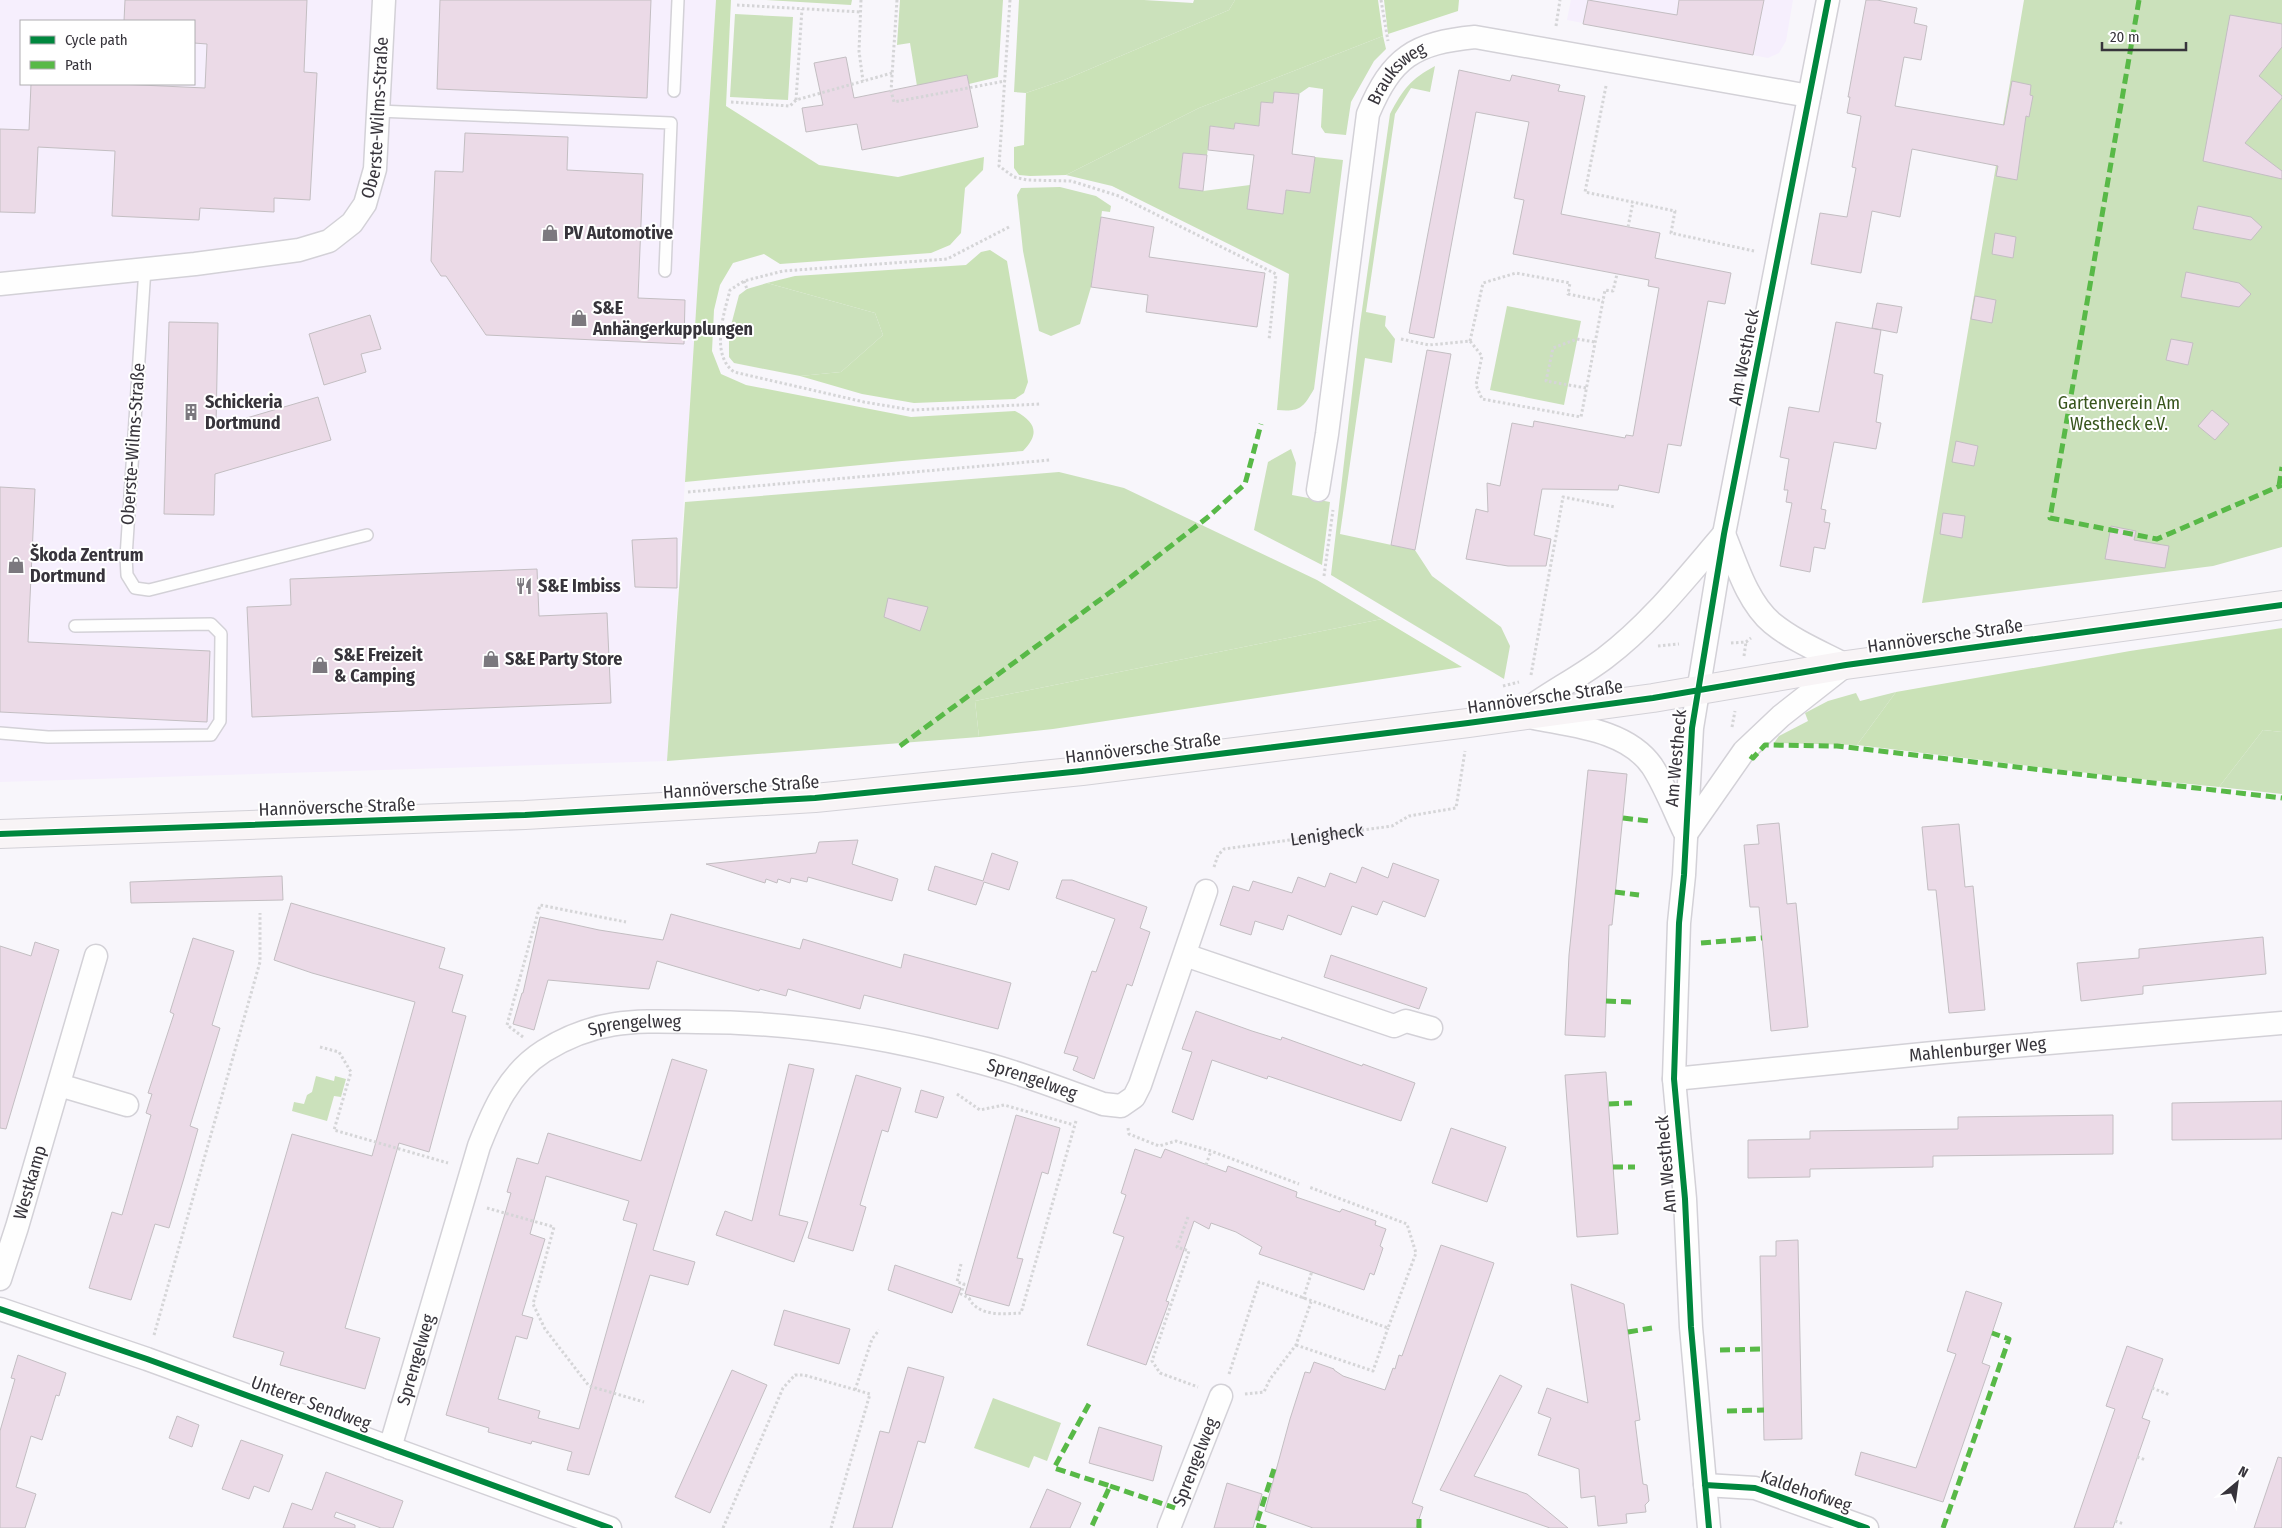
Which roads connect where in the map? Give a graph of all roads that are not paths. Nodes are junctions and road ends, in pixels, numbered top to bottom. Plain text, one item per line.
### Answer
1 (384, 0) edge
2 (678, 0) edge
3 (1828, 0) edge
4 (674, 91) dead end
5 (1809, 96) junction
6 (378, 111) junction
7 (145, 268) junction
8 (665, 270) dead end
9 (0, 284) edge
10 (1318, 490) road end
11 (1724, 534) junction
12 (368, 535) dead end
13 (2282, 605) edge
14 (75, 626) dead end
15 (1846, 665) junction
16 (1698, 690) junction
17 (1519, 714) junction
18 (0, 733) edge
19 (0, 834) edge
20 (1685, 834) junction
21 (1206, 892) road end
22 (1184, 955) junction
23 (96, 956) dead end
24 (2282, 1023) edge
25 (1431, 1028) dead end
26 (1674, 1079) junction
27 (58, 1085) junction
28 (127, 1105) dead end
29 (0, 1279) edge
30 (0, 1309) edge
31 (1222, 1396) road end
32 (390, 1448) junction
33 (1705, 1485) junction
34 (579, 1523) edge
35 (610, 1528) edge
36 (1169, 1528) edge
37 (1709, 1528) edge
38 (1867, 1528) edge

1 - 6 street, Oberste-Wilms-Straße
2 - 4 lane
3 - 5 street, Am Westheck
5 - 10 street, Brauksweg
5 - 11 street, Am Westheck
6 - 7 street, Oberste-Wilms-Straße
6 - 8 lane
7 - 9 street, Oberste-Wilms-Straße
7 - 12 lane, Oberste-Wilms-Straße
11 - 15 street
11 - 16 street, Am Westheck
11 - 17 street, Am Westheck
13 - 15 main road, Hannöversche Straße
14 - 18 lane
15 - 16 main road, Hannöversche Straße
15 - 20 street, Am Westheck
16 - 17 main road, Hannöversche Straße
16 - 20 street, Am Westheck
17 - 19 main road, Hannöversche Straße
17 - 20 street, Am Westheck
20 - 26 street, Am Westheck
21 - 22 street
22 - 25 street
22 - 32 street, Sprengelweg
23 - 27 street, Westkamp
24 - 26 street, Mahlenburger Weg
26 - 33 street, Am Westheck
27 - 28 street
27 - 29 street, Westkamp
30 - 32 street, Unterer Sendweg
31 - 36 street, Sprengelweg
32 - 34 street, Unterer Sendweg
33 - 37 street, Am Westheck
33 - 38 street, Kaldehofweg
34 - 35 street, Unterer Sendweg

